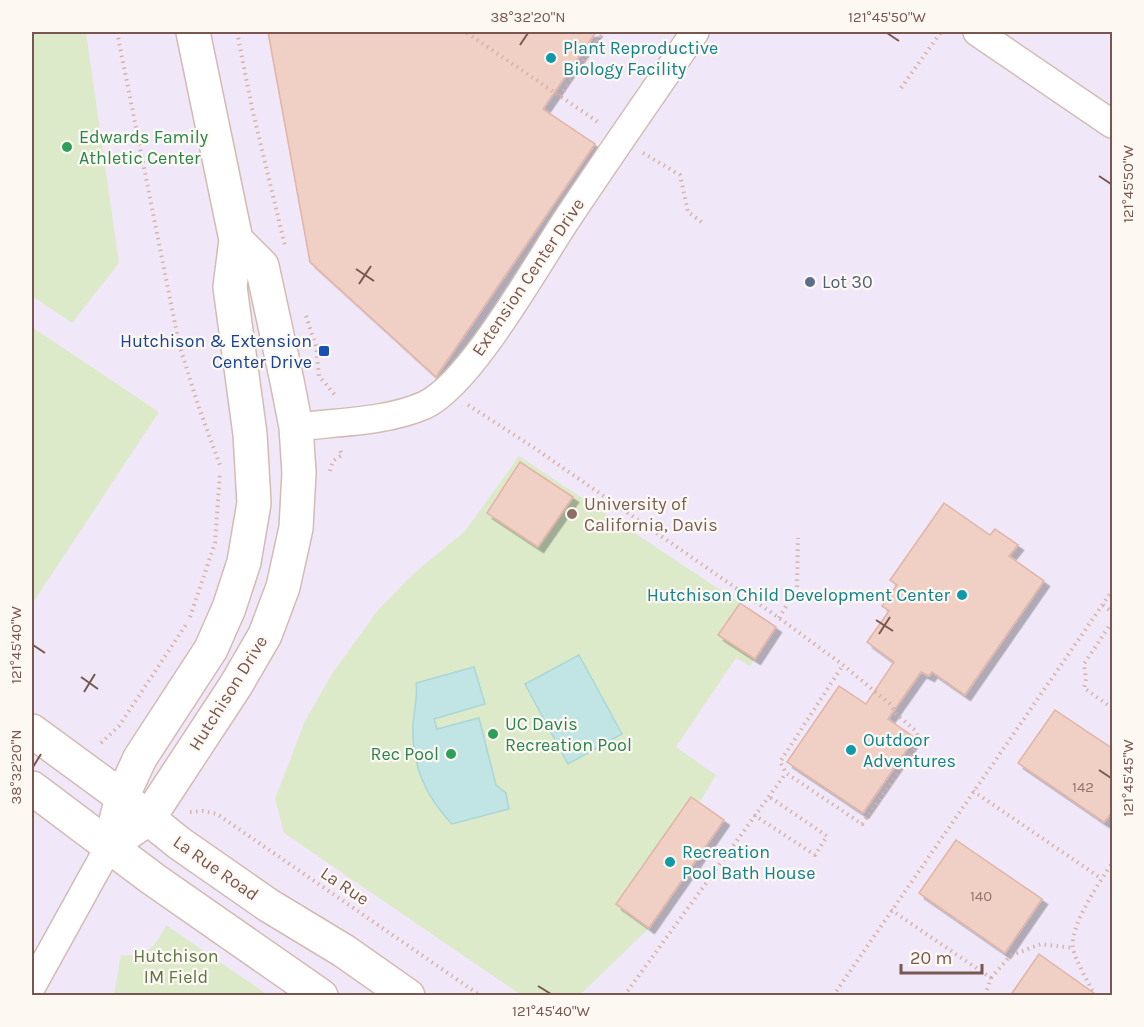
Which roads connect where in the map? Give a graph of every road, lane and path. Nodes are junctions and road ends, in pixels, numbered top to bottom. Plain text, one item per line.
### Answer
1 (117, 32) edge
2 (193, 32) edge
3 (237, 32) edge
4 (604, 32) edge
5 (695, 32) edge
6 (941, 32) edge
7 (977, 32) edge
8 (467, 33) edge
9 (901, 88) dead end
10 (560, 96) junction
11 (1113, 124) edge
12 (609, 130) dead end
13 (642, 152) dead end
14 (703, 223) dead end
15 (236, 240) junction
16 (287, 256) dead end
17 (305, 312) dead end
18 (335, 395) dead end
19 (464, 402) dead end
20 (296, 427) junction
21 (798, 538) dead end
22 (1113, 591) edge
23 (1103, 605) junction
24 (1113, 612) edge
25 (778, 618) junction
26 (1113, 622) edge
27 (843, 665) junction
28 (1113, 708) edge
29 (32, 731) edge
30 (101, 743) dead end
31 (786, 773) junction
32 (32, 788) edge
33 (973, 791) junction
34 (768, 796) junction
35 (122, 797) junction
36 (190, 812) dead end
37 (754, 815) junction
38 (148, 819) junction
39 (110, 845) junction
40 (1113, 863) edge
41 (1102, 879) junction
42 (891, 910) junction
43 (1073, 948) junction
44 (991, 978) junction
45 (32, 986) edge
46 (321, 996) edge
47 (408, 996) edge
48 (481, 996) edge
49 (624, 996) edge
50 (833, 996) edge
51 (985, 996) edge
52 (1095, 996) edge

1 - 30 path
2 - 15 main road, Hutchison Drive
3 - 16 path
4 - 10 path
5 - 20 street, Extension Center Drive
6 - 9 path
7 - 11 street
8 - 10 path
10 - 12 path
13 - 14 path
15 - 20 main road, Hutchison Drive
15 - 35 main road, Hutchison Drive
17 - 18 path
19 - 25 path
20 - 38 main road, Hutchison Drive
21 - 25 path
22 - 23 path
23 - 24 path
23 - 33 path
25 - 27 path
26 - 28 path
27 - 31 path
27 - 31 path
29 - 35 main road, La Rue Road
31 - 34 path
32 - 39 main road
33 - 41 path
33 - 42 path
34 - 37 path
34 - 37 path
35 - 38 main road, La Rue Road
35 - 39 main road, Hutchison Drive
36 - 48 path, La Rue
37 - 49 path
38 - 39 main road, Hutchison Drive
38 - 47 main road, La Rue Road
39 - 45 street, Hutchison Drive
39 - 46 main road
40 - 41 path
41 - 43 path
42 - 44 path
42 - 50 path
43 - 44 path
43 - 52 path
44 - 51 path

